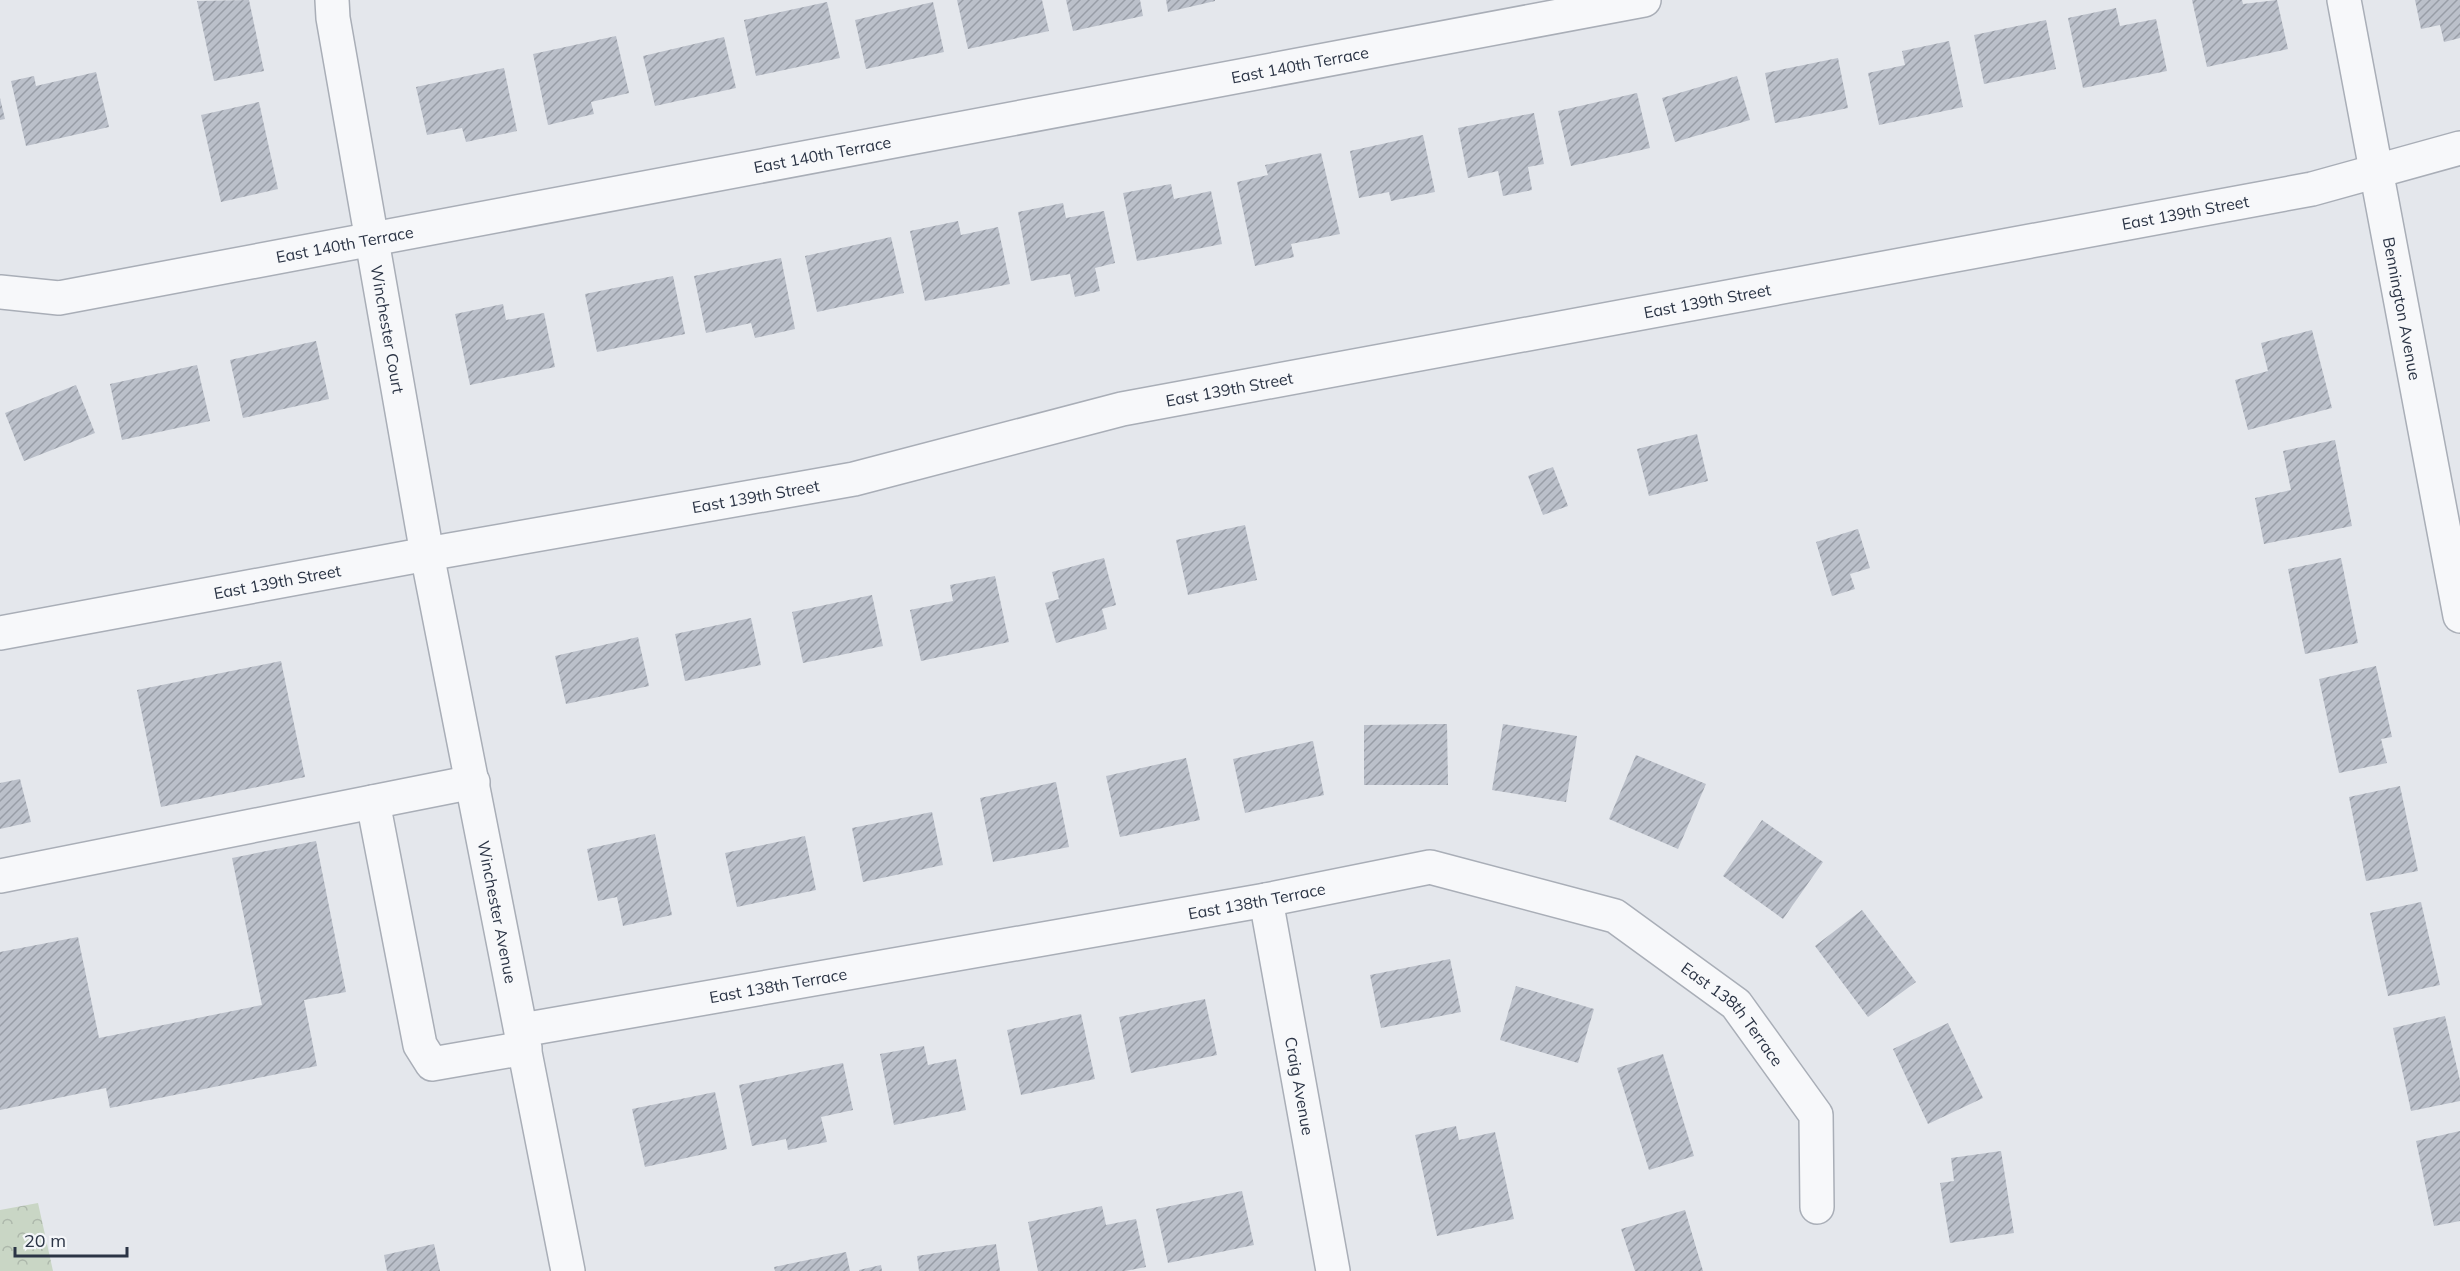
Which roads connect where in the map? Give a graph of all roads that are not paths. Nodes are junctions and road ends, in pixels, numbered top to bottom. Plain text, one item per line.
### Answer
1 (332, 0) edge
2 (1644, 0) edge
3 (2344, 0) edge
4 (2460, 148) edge
5 (2376, 171) junction
6 (371, 238) junction
7 (0, 292) edge
8 (427, 554) junction
9 (2460, 616) edge
10 (0, 633) edge
11 (472, 782) junction
12 (373, 802) junction
13 (0, 876) edge
14 (1266, 900) junction
15 (524, 1039) junction
16 (1817, 1207) dead end
17 (568, 1271) edge
18 (1333, 1271) edge

1 - 6 street, Winchester Court
2 - 6 street, East 140th Terrace
3 - 5 street, Bennington Avenue
4 - 5 street, East 139th Street
5 - 8 street, East 139th Street
5 - 9 street, Bennington Avenue
6 - 7 street, East 140th Terrace
6 - 8 street, Winchester Court
8 - 10 street, East 139th Street
8 - 11 street, Winchester Avenue
11 - 12 street
11 - 15 street, Winchester Avenue
12 - 13 street
12 - 15 street, East 138th Terrace
14 - 15 street, East 138th Terrace
14 - 16 street, East 138th Terrace
14 - 18 street, Craig Avenue
15 - 17 street, Winchester Avenue

